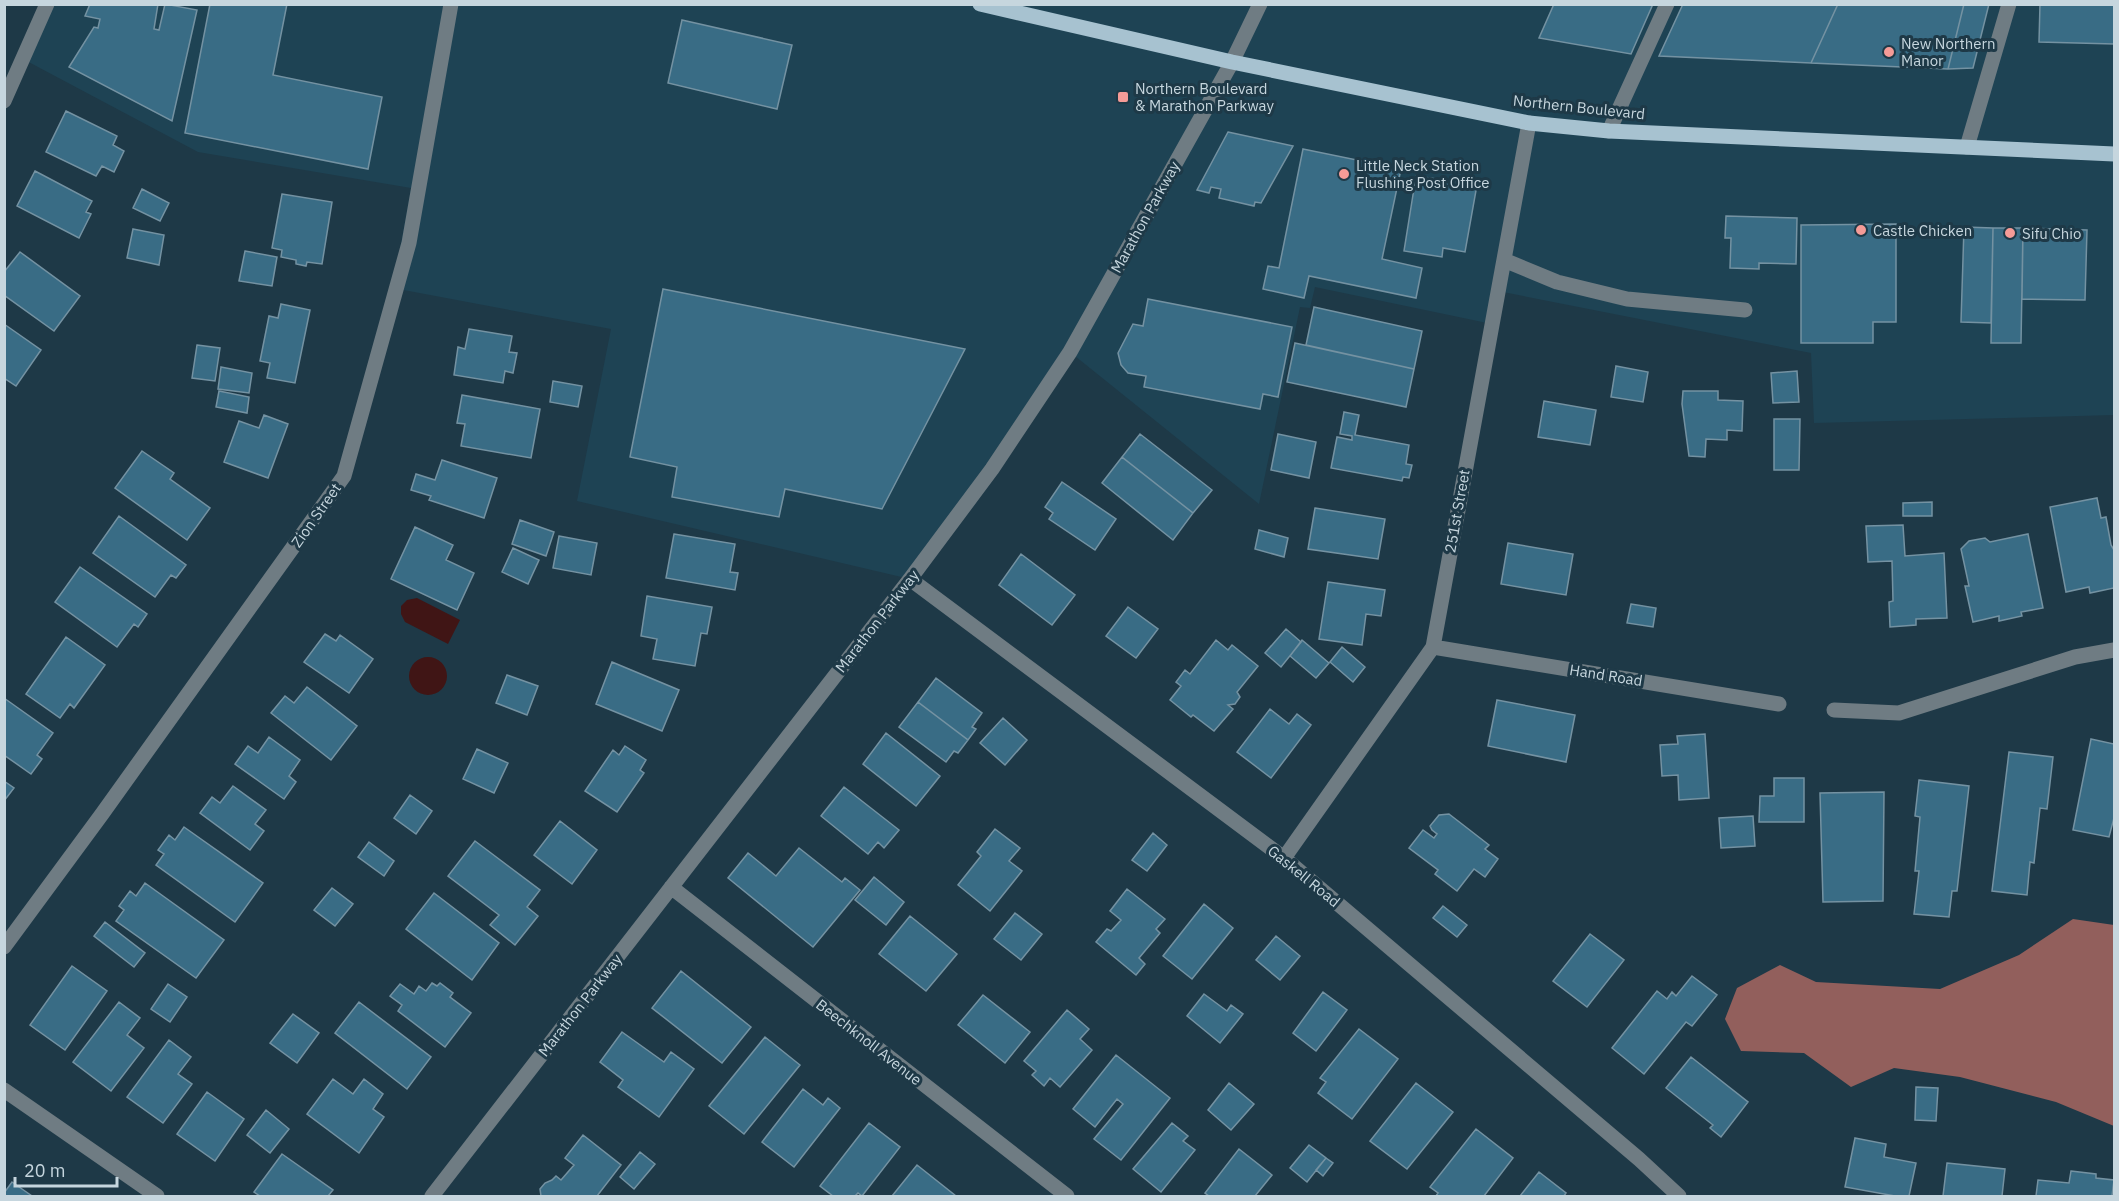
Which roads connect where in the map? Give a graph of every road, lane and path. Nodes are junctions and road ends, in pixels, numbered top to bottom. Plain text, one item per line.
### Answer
1 (47, 4) edge
2 (451, 4) edge
3 (980, 4) edge
4 (1260, 4) edge
5 (1667, 4) edge
6 (2009, 4) edge
7 (1232, 62) junction
8 (4, 100) edge
9 (1529, 123) junction
10 (1609, 131) junction
11 (1967, 147) junction
12 (2115, 154) edge
13 (1504, 260) junction
14 (1746, 310) dead end
15 (909, 579) junction
16 (1432, 647) junction
17 (2115, 650) edge
18 (1779, 704) dead end
19 (1834, 710) dead end
20 (1284, 858) junction
21 (671, 887) junction
22 (4, 947) edge
23 (4, 1090) edge
24 (157, 1197) edge
25 (432, 1197) edge
26 (1067, 1197) edge
27 (1679, 1197) edge

1 - 8 street
2 - 22 street, Zion Street
3 - 7 main road, Northern Boulevard
4 - 7 street, Marathon Parkway
5 - 10 street
6 - 11 street
7 - 9 main road, Northern Boulevard
7 - 15 street, Marathon Parkway
9 - 10 main road, Northern Boulevard
9 - 13 street, 251st Street
10 - 11 main road, Northern Boulevard
11 - 12 main road, Northern Boulevard
13 - 14 street
13 - 16 street, 251st Street
15 - 20 street, Gaskell Road
15 - 21 street, Marathon Parkway
16 - 18 street, Hand Road
16 - 20 street, 251st Street
17 - 19 street
20 - 27 street, Gaskell Road
21 - 25 street, Marathon Parkway
21 - 26 street, Beechknoll Avenue
23 - 24 street

